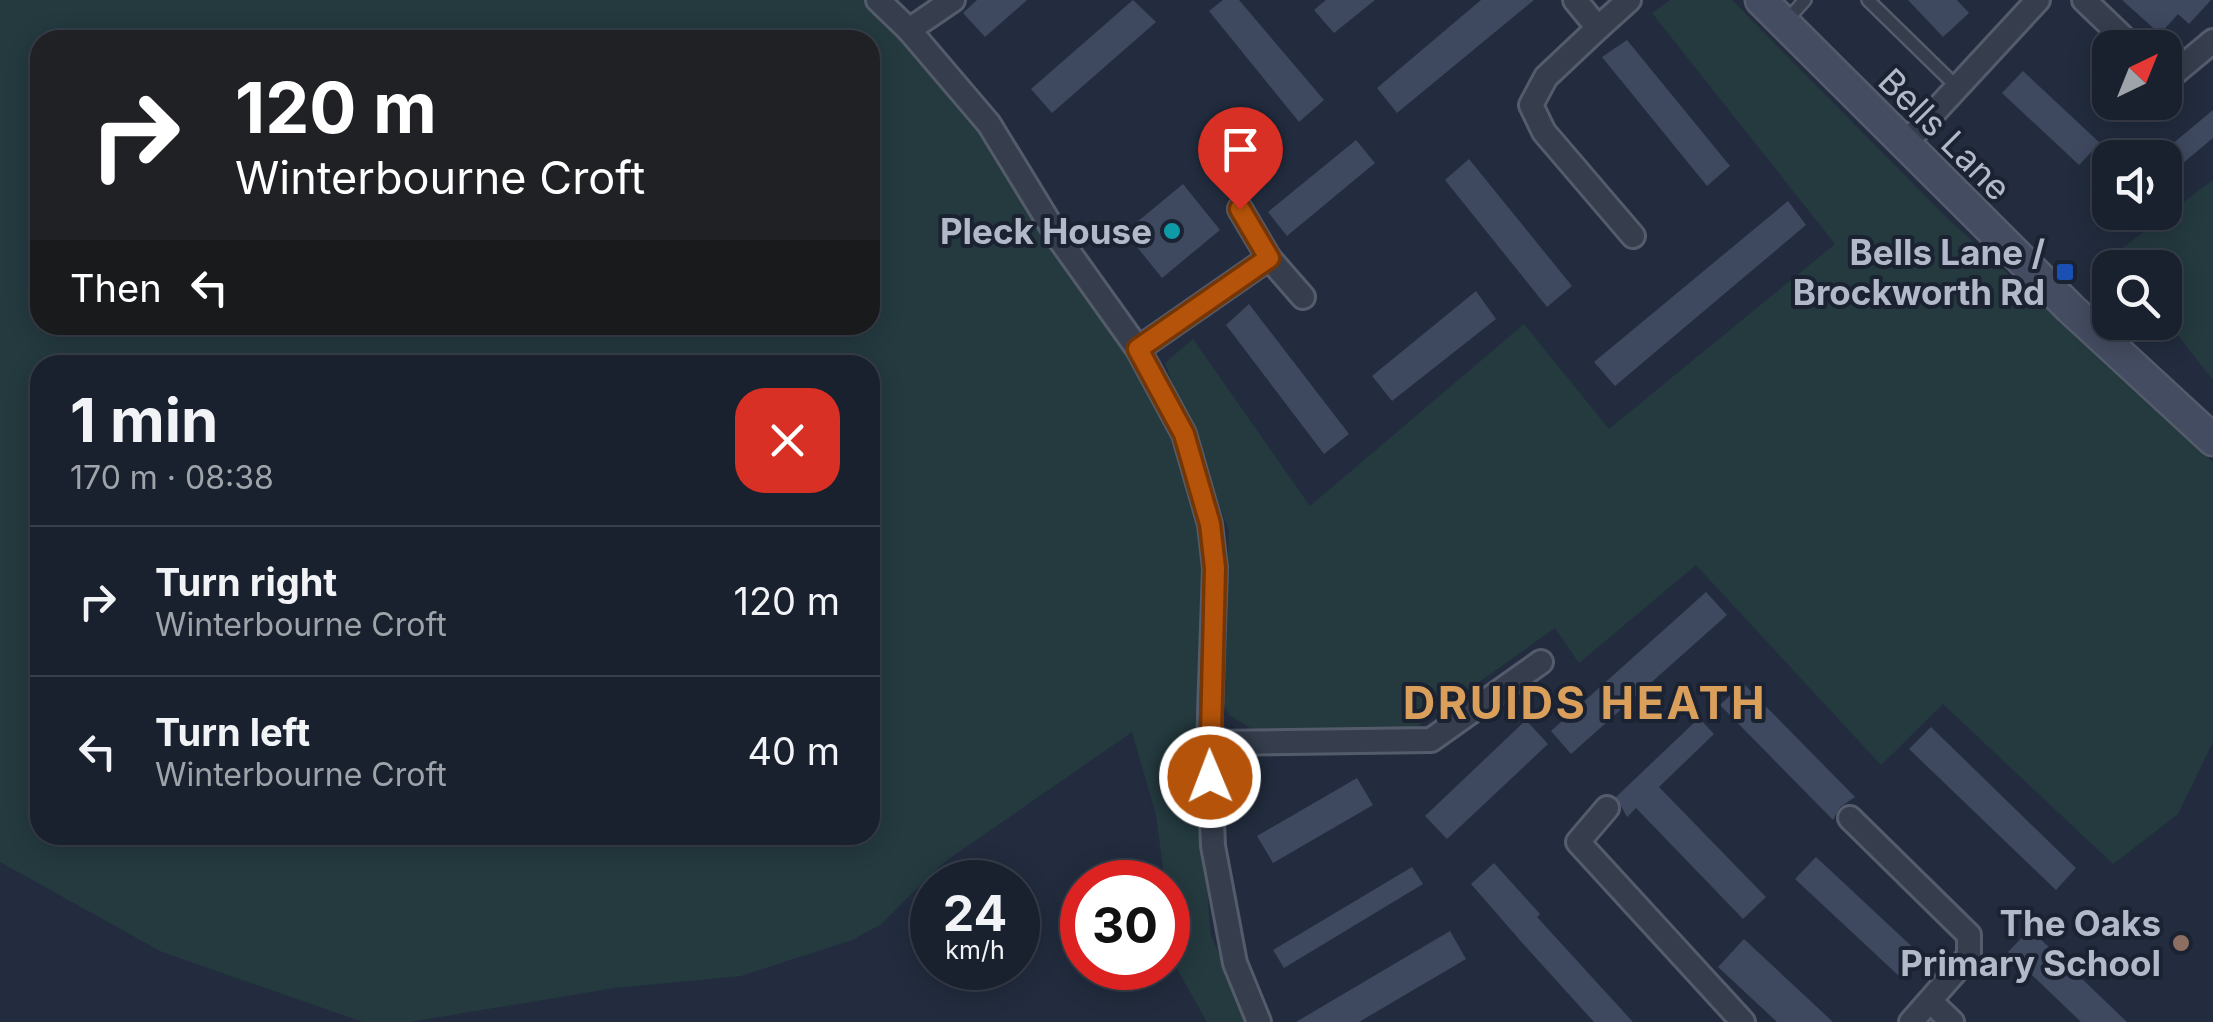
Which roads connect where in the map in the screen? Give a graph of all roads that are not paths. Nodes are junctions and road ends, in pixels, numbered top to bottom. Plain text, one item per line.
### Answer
1 (878, 0) edge
2 (953, 0) edge
3 (1575, 0) edge
4 (1630, 0) edge
5 (1761, 0) edge
6 (1805, 0) edge
7 (1868, 0) edge
8 (2038, 0) edge
9 (2084, 0) edge
10 (1784, 23) junction
11 (1598, 28) junction
12 (909, 30) junction
13 (2115, 30) edge
14 (2213, 41) edge
15 (2182, 67) edge
16 (1956, 86) junction
17 (1903, 146) junction
18 (1240, 209) dead end
19 (1633, 236) dead end
20 (1269, 258) junction
21 (1304, 297) dead end
22 (1138, 349) junction
23 (2213, 440) edge
24 (1541, 662) dead end
25 (1208, 742) junction
26 (1607, 808) dead end
27 (1850, 818) dead end
28 (1931, 1002) junction
29 (1259, 1022) edge
30 (1742, 1022) edge
31 (1911, 1022) edge
32 (1952, 1022) edge

1 - 12 street
2 - 12 street
3 - 11 street
4 - 11 street
5 - 10 street, Bells Lane
6 - 10 lane
7 - 16 lane
8 - 16 street
9 - 13 street
10 - 17 street, Bells Lane
11 - 19 street
12 - 22 street
14 - 15 street
16 - 17 street
17 - 23 street, Bells Lane
18 - 20 street
20 - 21 street
20 - 22 street
22 - 25 street
24 - 25 street
25 - 29 street
26 - 30 street
27 - 28 street
28 - 31 street
28 - 32 street

